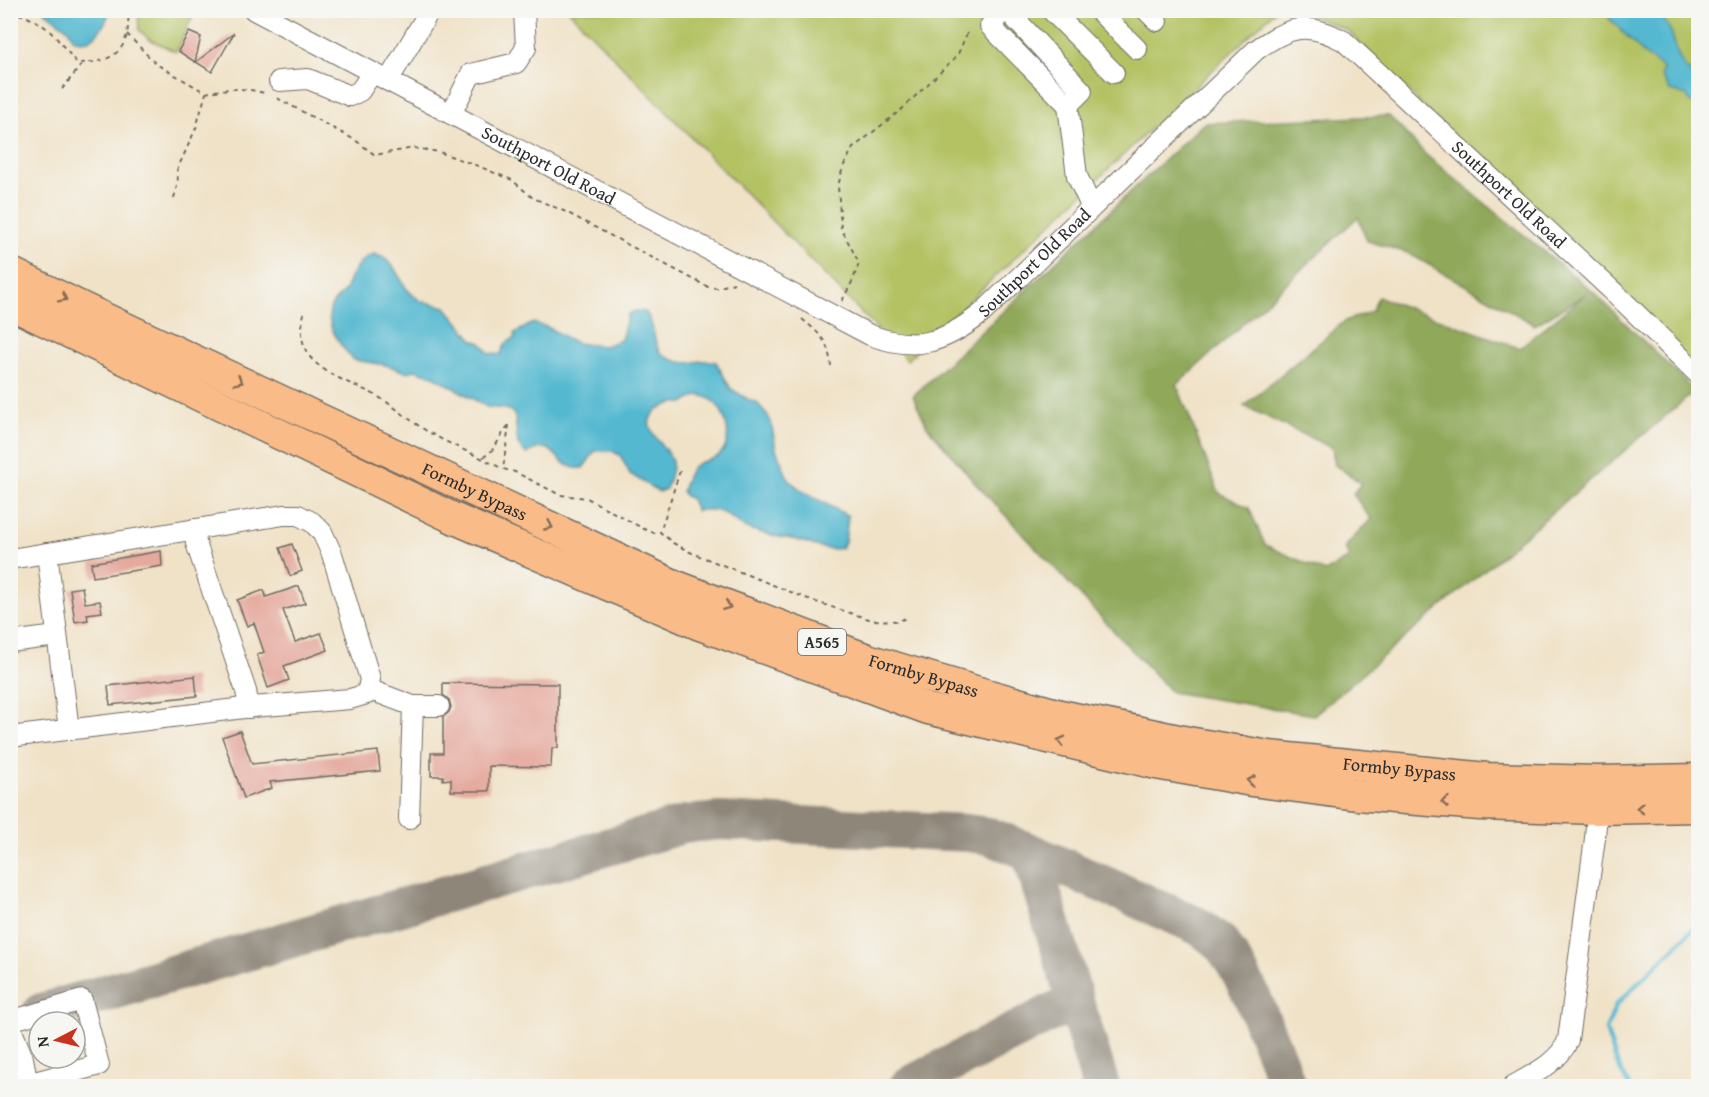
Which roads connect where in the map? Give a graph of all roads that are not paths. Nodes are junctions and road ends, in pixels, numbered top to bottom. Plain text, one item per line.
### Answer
1 (254, 10) edge
2 (429, 10) edge
3 (524, 10) edge
4 (1006, 10) edge
5 (1051, 10) edge
6 (1098, 10) edge
7 (1312, 19) edge
8 (1137, 50) dead end
9 (1114, 74) dead end
10 (380, 77) junction
11 (279, 81) dead end
12 (451, 114) junction
13 (1091, 206) junction
14 (10, 272) edge
15 (10, 304) edge
16 (1698, 374) edge
17 (194, 529) junction
18 (46, 553) junction
19 (10, 559) edge
20 (57, 636) junction
21 (10, 642) edge
22 (368, 689) junction
23 (413, 706) junction
24 (440, 706) dead end
25 (249, 708) junction
26 (69, 730) junction
27 (10, 737) edge
28 (1698, 779) edge
29 (1598, 795) junction
30 (1698, 807) edge
31 (409, 819) dead end
32 (10, 1020) edge
33 (10, 1026) edge
34 (27, 1085) edge
35 (1513, 1086) edge

1 - 10 street, Southport Old Road
2 - 10 street
3 - 12 street
4 - 13 street
5 - 9 street
6 - 8 street
7 - 13 street, Southport Old Road
7 - 16 street, Southport Old Road
10 - 11 street
10 - 12 street, Southport Old Road
12 - 13 street, Southport Old Road
14 -> 29 highway, Formby Bypass / A565
29 -> 15 highway, Formby Bypass / A565
17 - 18 street
17 - 22 street
17 - 25 street
18 - 19 street
18 - 20 street
20 - 21 street
20 - 26 street
22 - 23 street
22 - 25 street
23 - 24 street
23 - 31 street
25 - 26 street
26 - 27 street
28 - 29 highway, Formby Bypass / A565
30 -> 29 highway, Formby Bypass / A565
29 - 35 street
32 - 34 street
33 - 34 street

